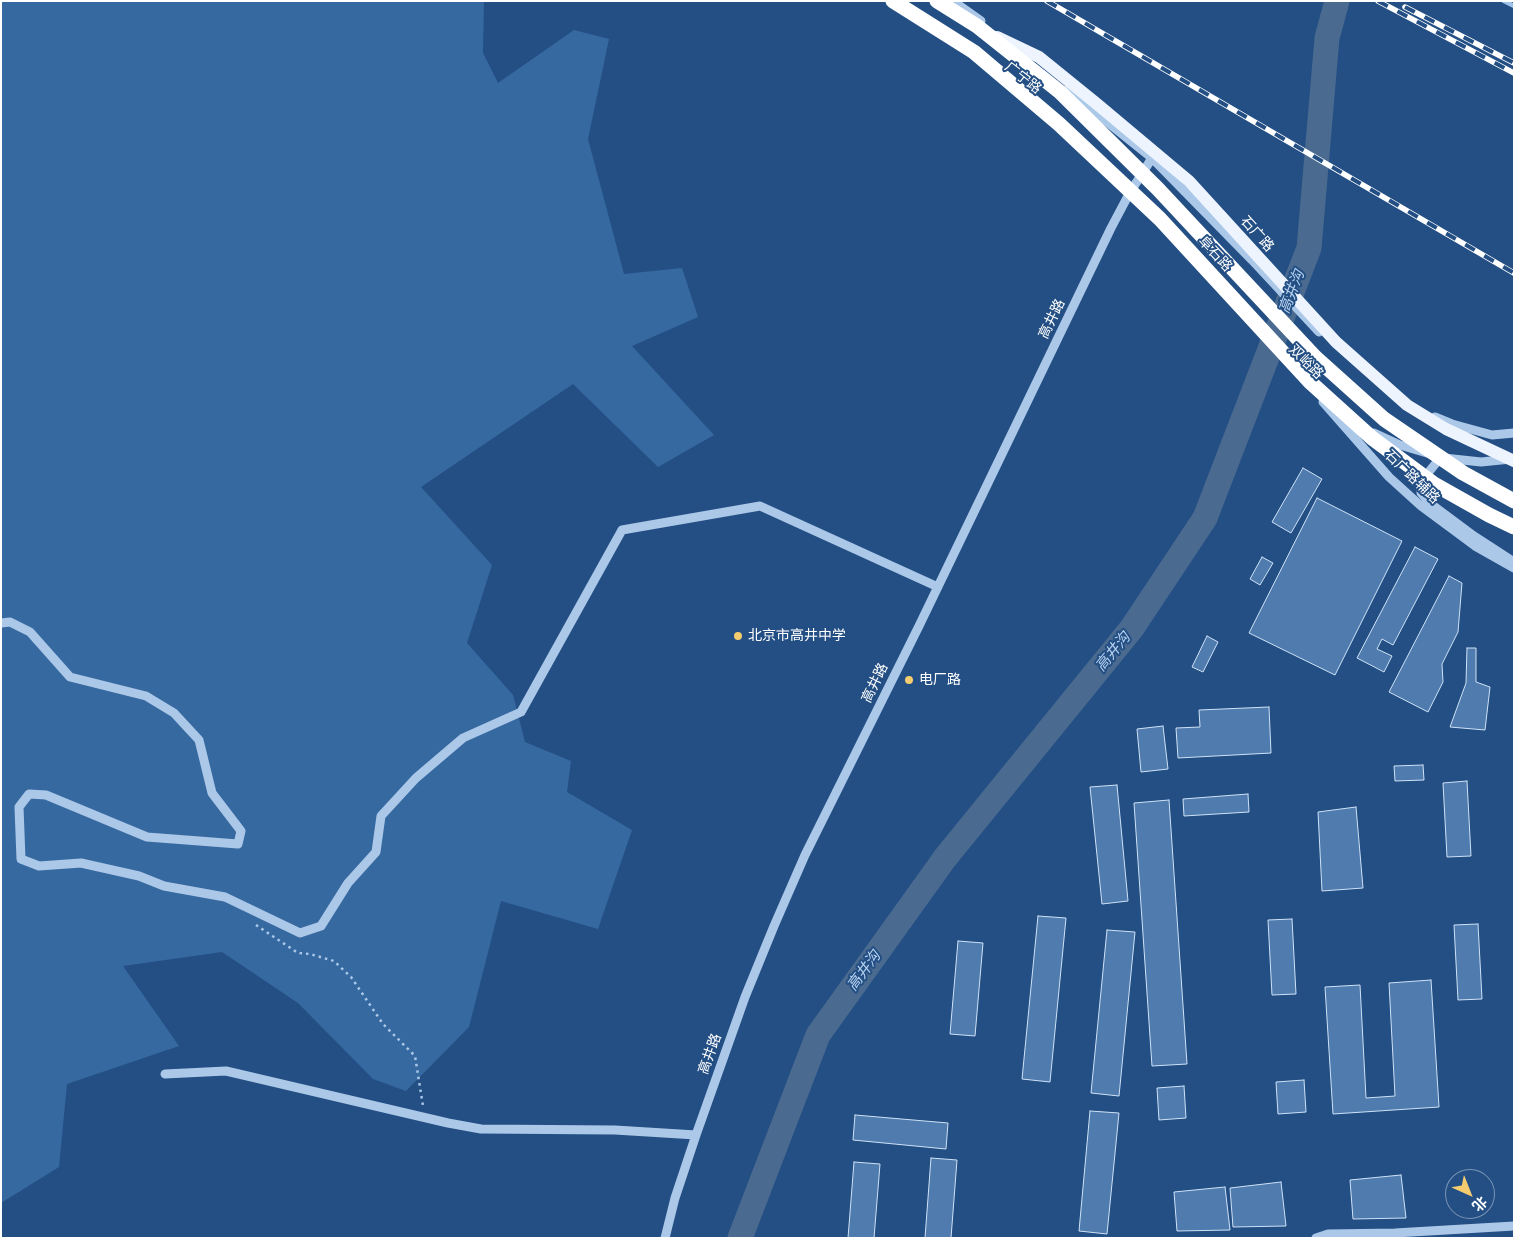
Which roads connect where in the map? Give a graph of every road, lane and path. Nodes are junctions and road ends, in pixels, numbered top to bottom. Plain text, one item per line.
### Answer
1 (886, 1) edge
2 (892, 1) edge
3 (937, 1) edge
4 (952, 1) edge
5 (977, 26) junction
6 (1152, 158) junction
7 (1129, 194) junction
8 (1308, 385) junction
9 (1514, 433) edge
10 (1441, 457) junction
11 (1514, 460) edge
12 (1514, 501) edge
13 (1514, 527) edge
14 (1514, 562) edge
15 (1514, 568) edge
16 (938, 587) junction
17 (1, 623) edge
18 (256, 925) dead end
19 (164, 1074) dead end
20 (426, 1118) junction
21 (696, 1135) junction
22 (1514, 1226) edge
23 (665, 1238) edge
24 (1316, 1238) edge

1 - 7 street, 广宁路
2 - 13 highway, 阜石路
3 - 5 highway, 阜石路
4 - 6 street, 广宁路
5 - 11 main road, 石广路
5 - 12 highway, 阜石路
6 - 7 street, 高井路
6 - 9 street
7 - 8 street, 双峪路
7 - 16 street, 高井路
8 - 10 street, 双峪路
8 - 15 street, 石广路辅路
10 - 11 street, 双峪路
10 - 14 street, 石广路辅路
16 - 17 street
16 - 21 street, 高井路
18 - 20 path
19 - 20 street
20 - 21 street
21 - 23 street, 高井路
22 - 24 street

